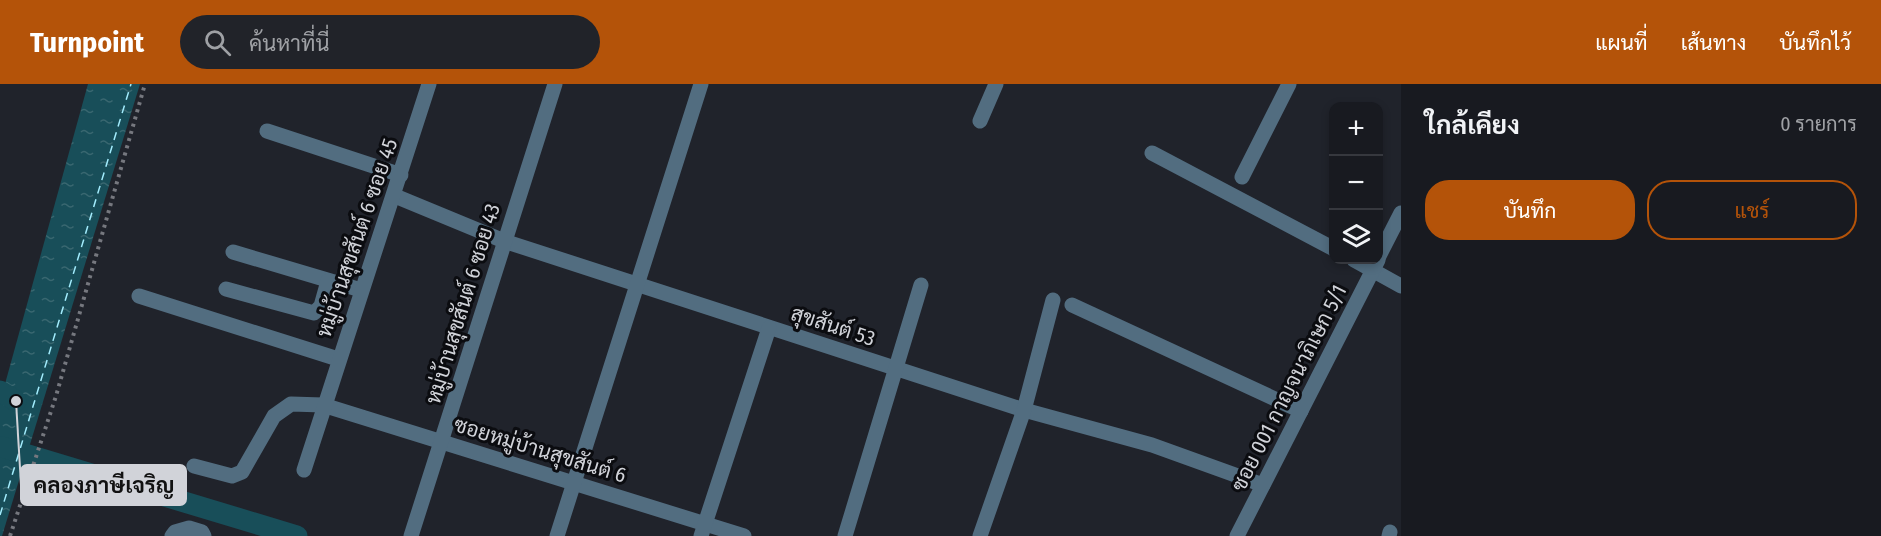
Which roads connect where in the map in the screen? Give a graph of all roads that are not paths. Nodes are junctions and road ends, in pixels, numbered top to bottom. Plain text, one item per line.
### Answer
1 (429, 84) edge
2 (555, 84) edge
3 (701, 84) edge
4 (996, 84) edge
5 (1289, 84) edge
6 (980, 121) dead end
7 (267, 131) dead end
8 (1152, 153) dead end
9 (401, 175) junction
10 (1242, 177) dead end
11 (395, 196) junction
12 (1401, 213) edge
13 (504, 241) junction
14 (1329, 246) edge
15 (1383, 250) edge
16 (233, 252) dead end
17 (1376, 264) edge
18 (1379, 264) edge
19 (328, 281) junction
20 (635, 284) junction
21 (921, 285) dead end
22 (1401, 286) edge
23 (226, 289) dead end
24 (361, 290) junction
25 (139, 296) dead end
26 (1053, 300) dead end
27 (1072, 306) dead end
28 (770, 328) junction
29 (338, 359) junction
30 (896, 369) junction
31 (323, 405) junction
32 (1024, 410) junction
33 (1301, 411) junction
34 (442, 442) junction
35 (194, 466) dead end
36 (304, 470) dead end
37 (574, 483) junction
38 (1263, 485) junction
39 (703, 530) edge
40 (172, 536) edge
41 (204, 536) edge
42 (411, 536) edge
43 (557, 536) edge
44 (744, 536) edge
45 (845, 536) edge
46 (980, 536) edge
47 (1237, 536) edge

1 - 9 street, หมู่บ้านสุขสันต์ 6 ซอย 45
2 - 13 street, หมู่บ้านสุขสันต์ 6 ซอย 43
3 - 20 street
4 - 6 street
5 - 10 street
7 - 9 street
8 - 14 street
9 - 11 street, หมู่บ้านสุขสันต์ 6 ซอย 45
11 - 13 street, สุขสันต์ 53
11 - 24 street, หมู่บ้านสุขสันต์ 6 ซอย 45
12 - 15 street, ซอย 001 กาญจนาภิเษก 5/1
13 - 20 street, สุขสันต์ 53
13 - 34 street, หมู่บ้านสุขสันต์ 6 ซอย 43
16 - 19 street
17 - 33 street, ซอย 001 กาญจนาภิเษก 5/1
18 - 22 street
19 - 23 street
19 - 24 street
20 - 28 street, สุขสันต์ 53
20 - 37 street
21 - 30 street
24 - 29 street, หมู่บ้านสุขสันต์ 6 ซอย 45
25 - 29 street
26 - 32 street
27 - 33 street
28 - 30 street, สุขสันต์ 53
28 - 39 street
29 - 31 street, หมู่บ้านสุขสันต์ 6 ซอย 45
30 - 32 street, สุขสันต์ 53
30 - 45 street
31 - 34 street, ซอยหมู่บ้านสุขสันต์ 6
31 - 35 street, ซอยหมู่บ้านสุขสันต์ 6
31 - 36 street, หมู่บ้านสุขสันต์ 6 ซอย 45
32 - 38 street, สุขสันต์ 53
32 - 46 street
33 - 38 street, ซอย 001 กาญจนาภิเษก 5/1
34 - 37 street, ซอยหมู่บ้านสุขสันต์ 6
34 - 42 street, หมู่บ้านสุขสันต์ 6 ซอย 43
37 - 39 street, ซอยหมู่บ้านสุขสันต์ 6
37 - 43 street
38 - 47 street, ซอย 001 กาญจนาภิเษก 5/1
39 - 44 street, ซอยหมู่บ้านสุขสันต์ 6
40 - 41 street

